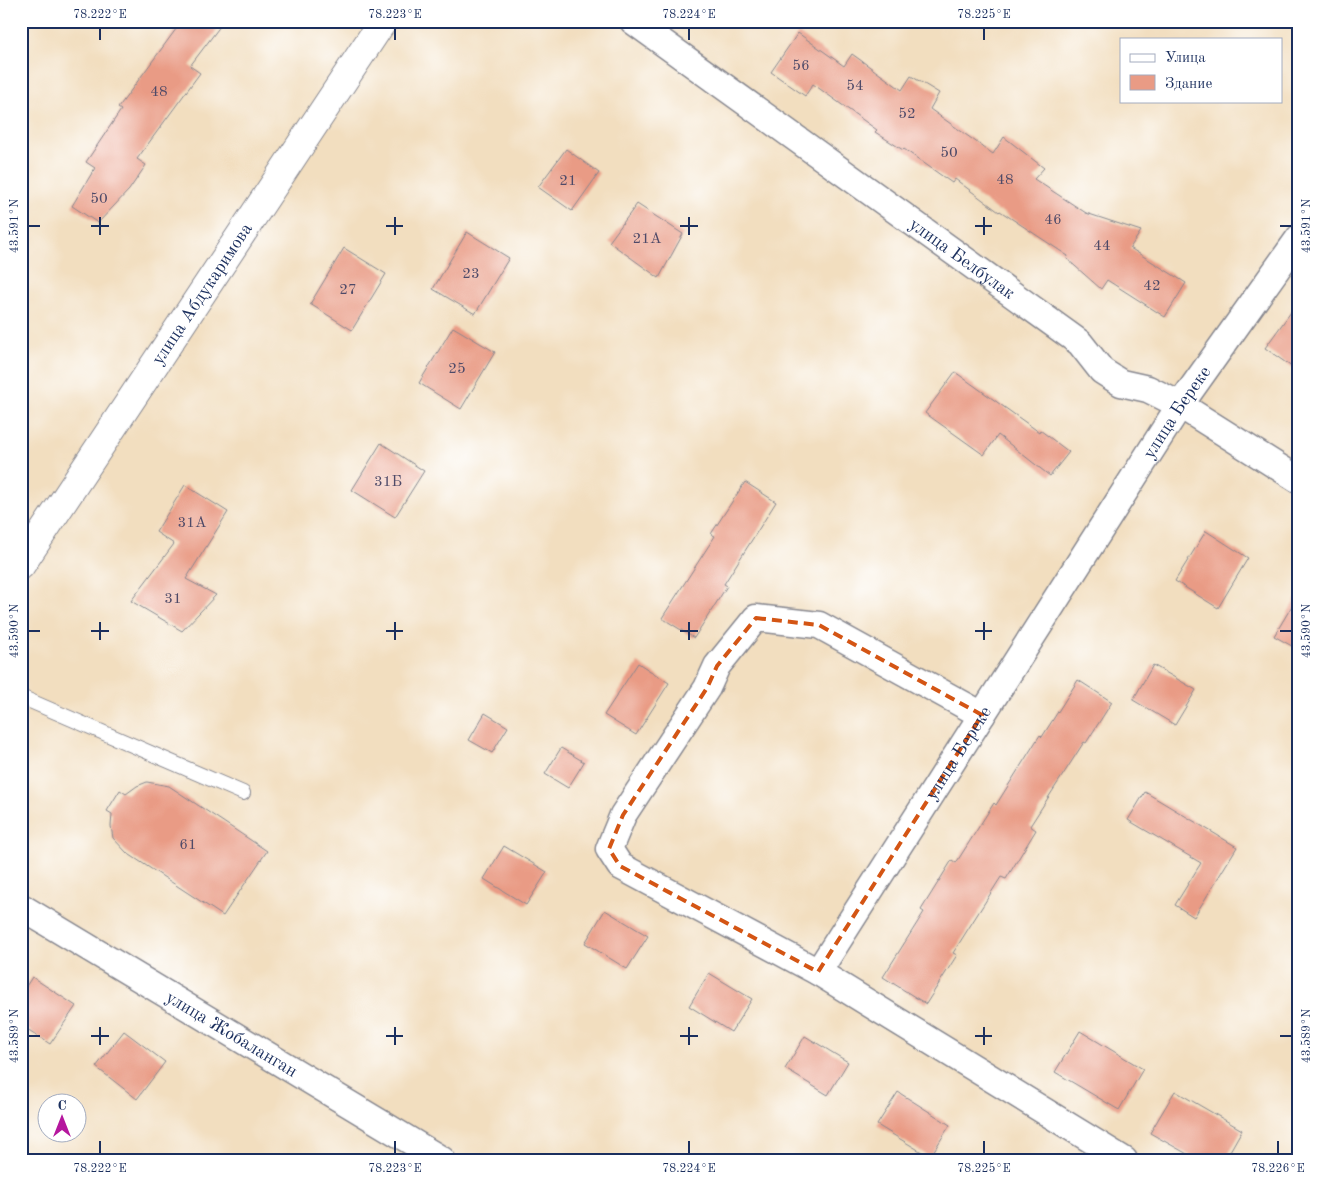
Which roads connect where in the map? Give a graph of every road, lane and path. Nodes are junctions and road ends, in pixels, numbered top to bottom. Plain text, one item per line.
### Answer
1 (383, 21) edge
2 (633, 21) edge
3 (1299, 238) edge
4 (1180, 405) junction
5 (1299, 480) edge
6 (21, 565) edge
7 (21, 697) edge
8 (982, 714) junction
9 (243, 793) dead end
10 (21, 907) edge
11 (818, 972) junction
12 (442, 1160) edge
13 (1124, 1160) edge

1 - 6 main road, улица Абдукаримова
2 - 4 street, улица Белбулак
3 - 4 street, улица Береке
4 - 5 street, улица Белбулак
4 - 8 street, улица Береке
7 - 9 lane
8 - 11 street, улица Береке
8 - 11 street
10 - 12 street, улица Жобаланган
11 - 13 street

